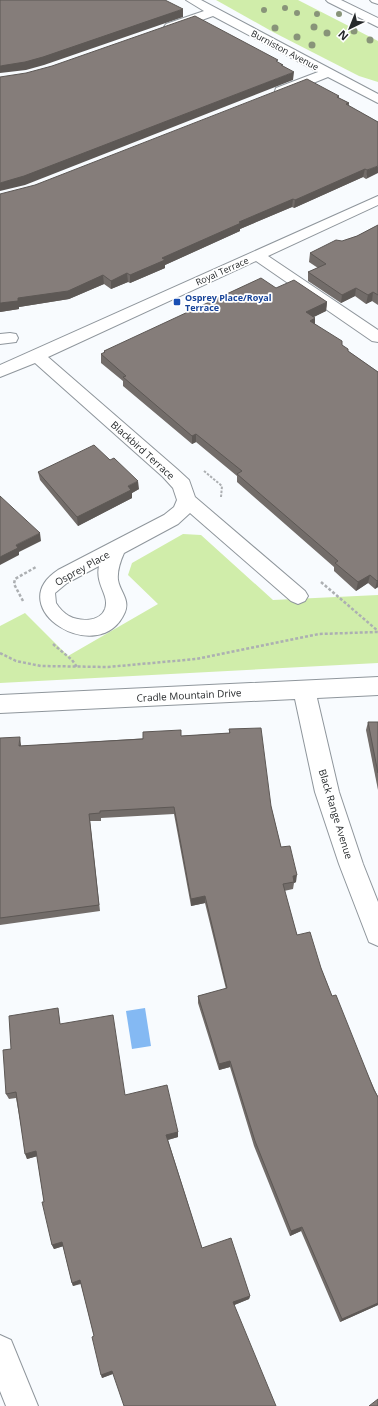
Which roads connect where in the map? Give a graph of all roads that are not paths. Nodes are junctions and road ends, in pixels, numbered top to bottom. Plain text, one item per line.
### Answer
1 (192, 0) edge
2 (332, 0) edge
3 (214, 12) junction
4 (378, 23) edge
5 (161, 30) edge
6 (328, 73) junction
7 (268, 96) edge
8 (378, 99) edge
9 (378, 200) edge
10 (257, 255) junction
11 (378, 337) edge
12 (36, 355) junction
13 (0, 372) edge
14 (187, 500) junction
15 (114, 551) dead end
16 (298, 596) dead end
17 (378, 686) edge
18 (304, 690) junction
19 (0, 704) edge
20 (378, 934) edge
21 (0, 1351) edge
22 (22, 1406) edge

1 - 3 street, Burniston Avenue
2 - 4 street
3 - 5 street
3 - 6 street, Burniston Avenue
6 - 7 street
6 - 8 street, Burniston Avenue
9 - 10 street, Royal Terrace
10 - 11 street
10 - 12 street, Royal Terrace
12 - 13 street, Royal Terrace
12 - 14 street, Blackbird Terrace
14 - 15 street, Osprey Place
14 - 16 street, Blackbird Terrace
17 - 18 street, Cradle Mountain Drive
18 - 19 street, Cradle Mountain Drive
18 - 20 street, Black Range Avenue
21 - 22 street

